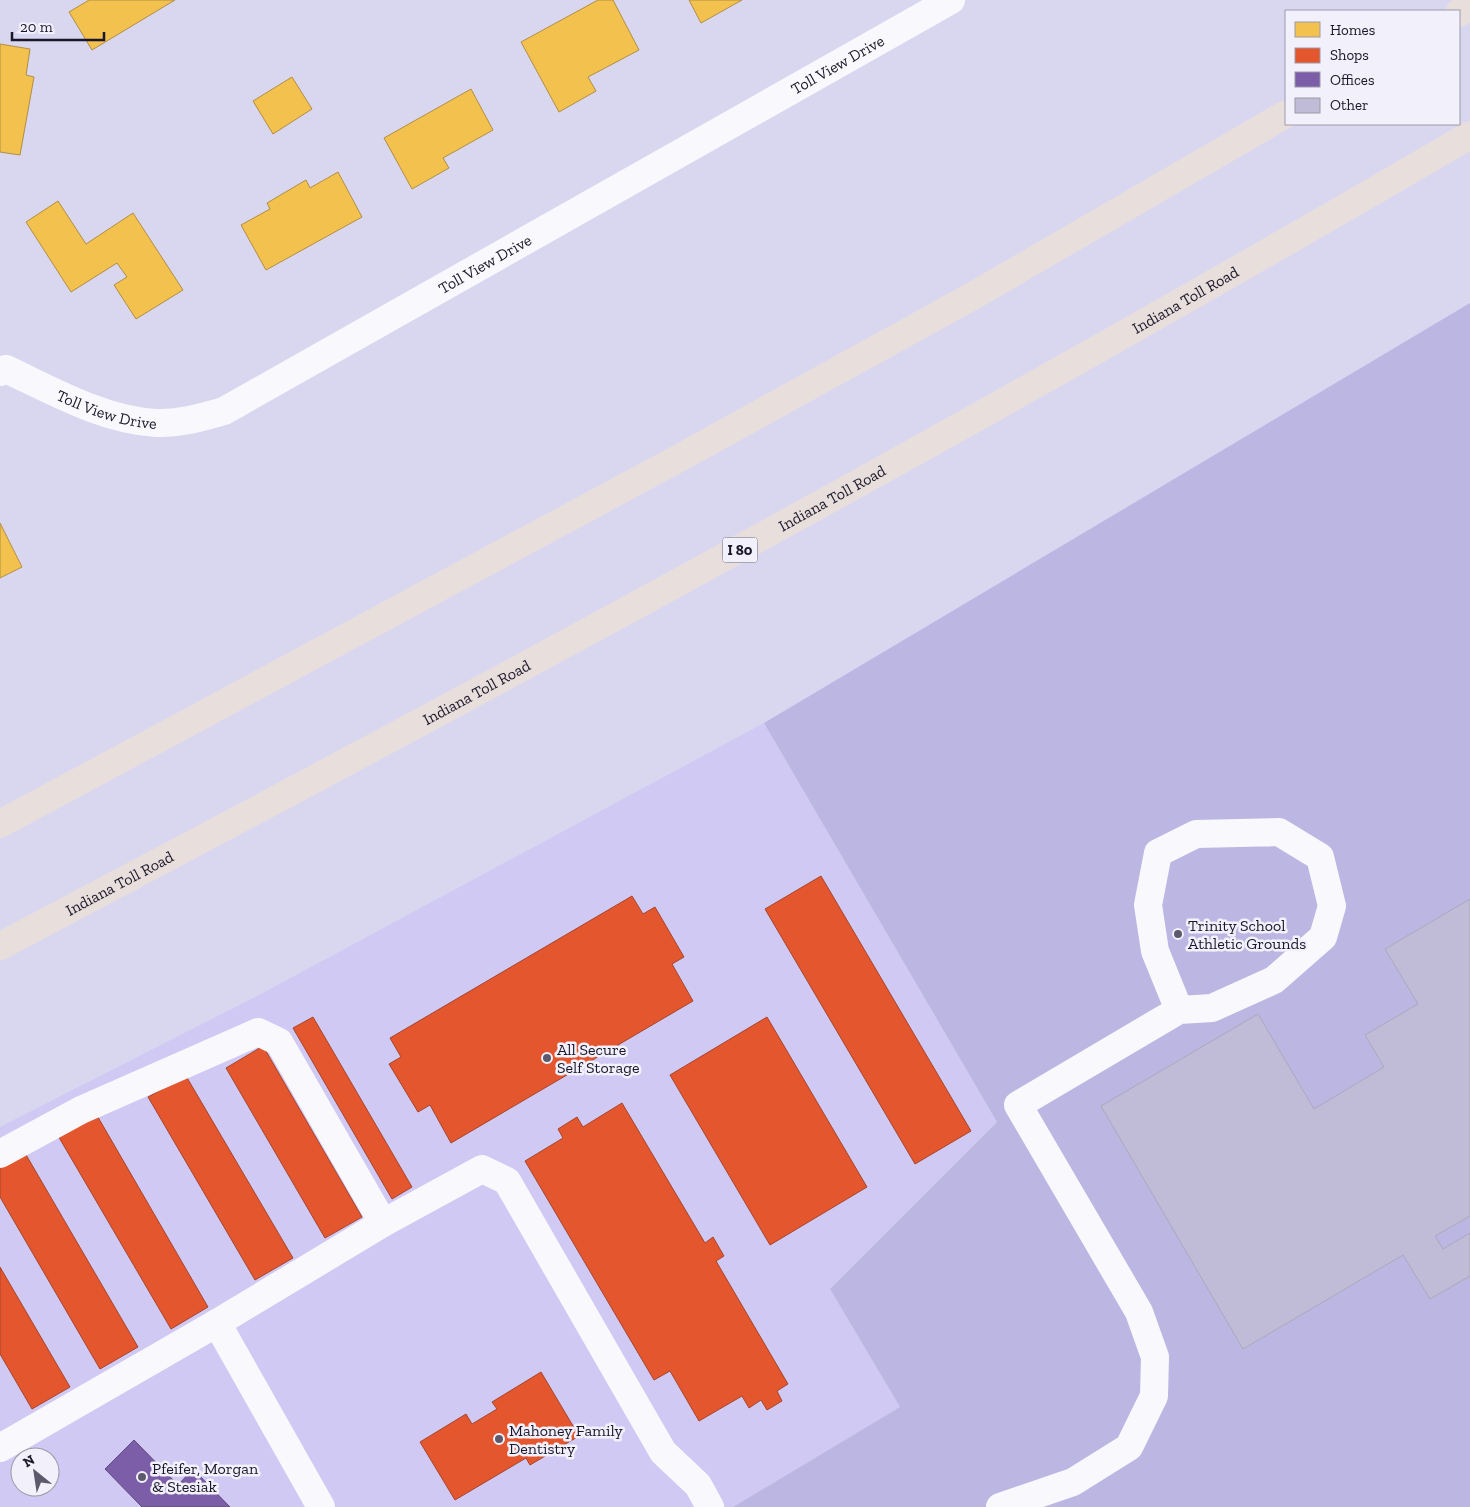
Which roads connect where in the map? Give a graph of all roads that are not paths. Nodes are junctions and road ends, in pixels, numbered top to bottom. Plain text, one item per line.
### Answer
1 (951, 0) edge
2 (1285, 115) edge
3 (1470, 135) edge
4 (2, 366) edge
5 (0, 824) edge
6 (0, 946) edge
7 (1179, 1010) junction
8 (0, 1154) edge
9 (383, 1223) junction
10 (217, 1323) junction
11 (0, 1448) edge
12 (321, 1507) edge
13 (710, 1507) edge
14 (1000, 1507) edge

1 - 4 street, Toll View Drive
2 - 5 highway
3 - 6 highway, Indiana Toll Road / I 80
7 - 7 street
7 - 14 street
8 - 9 street
9 - 10 street
9 - 13 street
10 - 11 street
10 - 12 street

